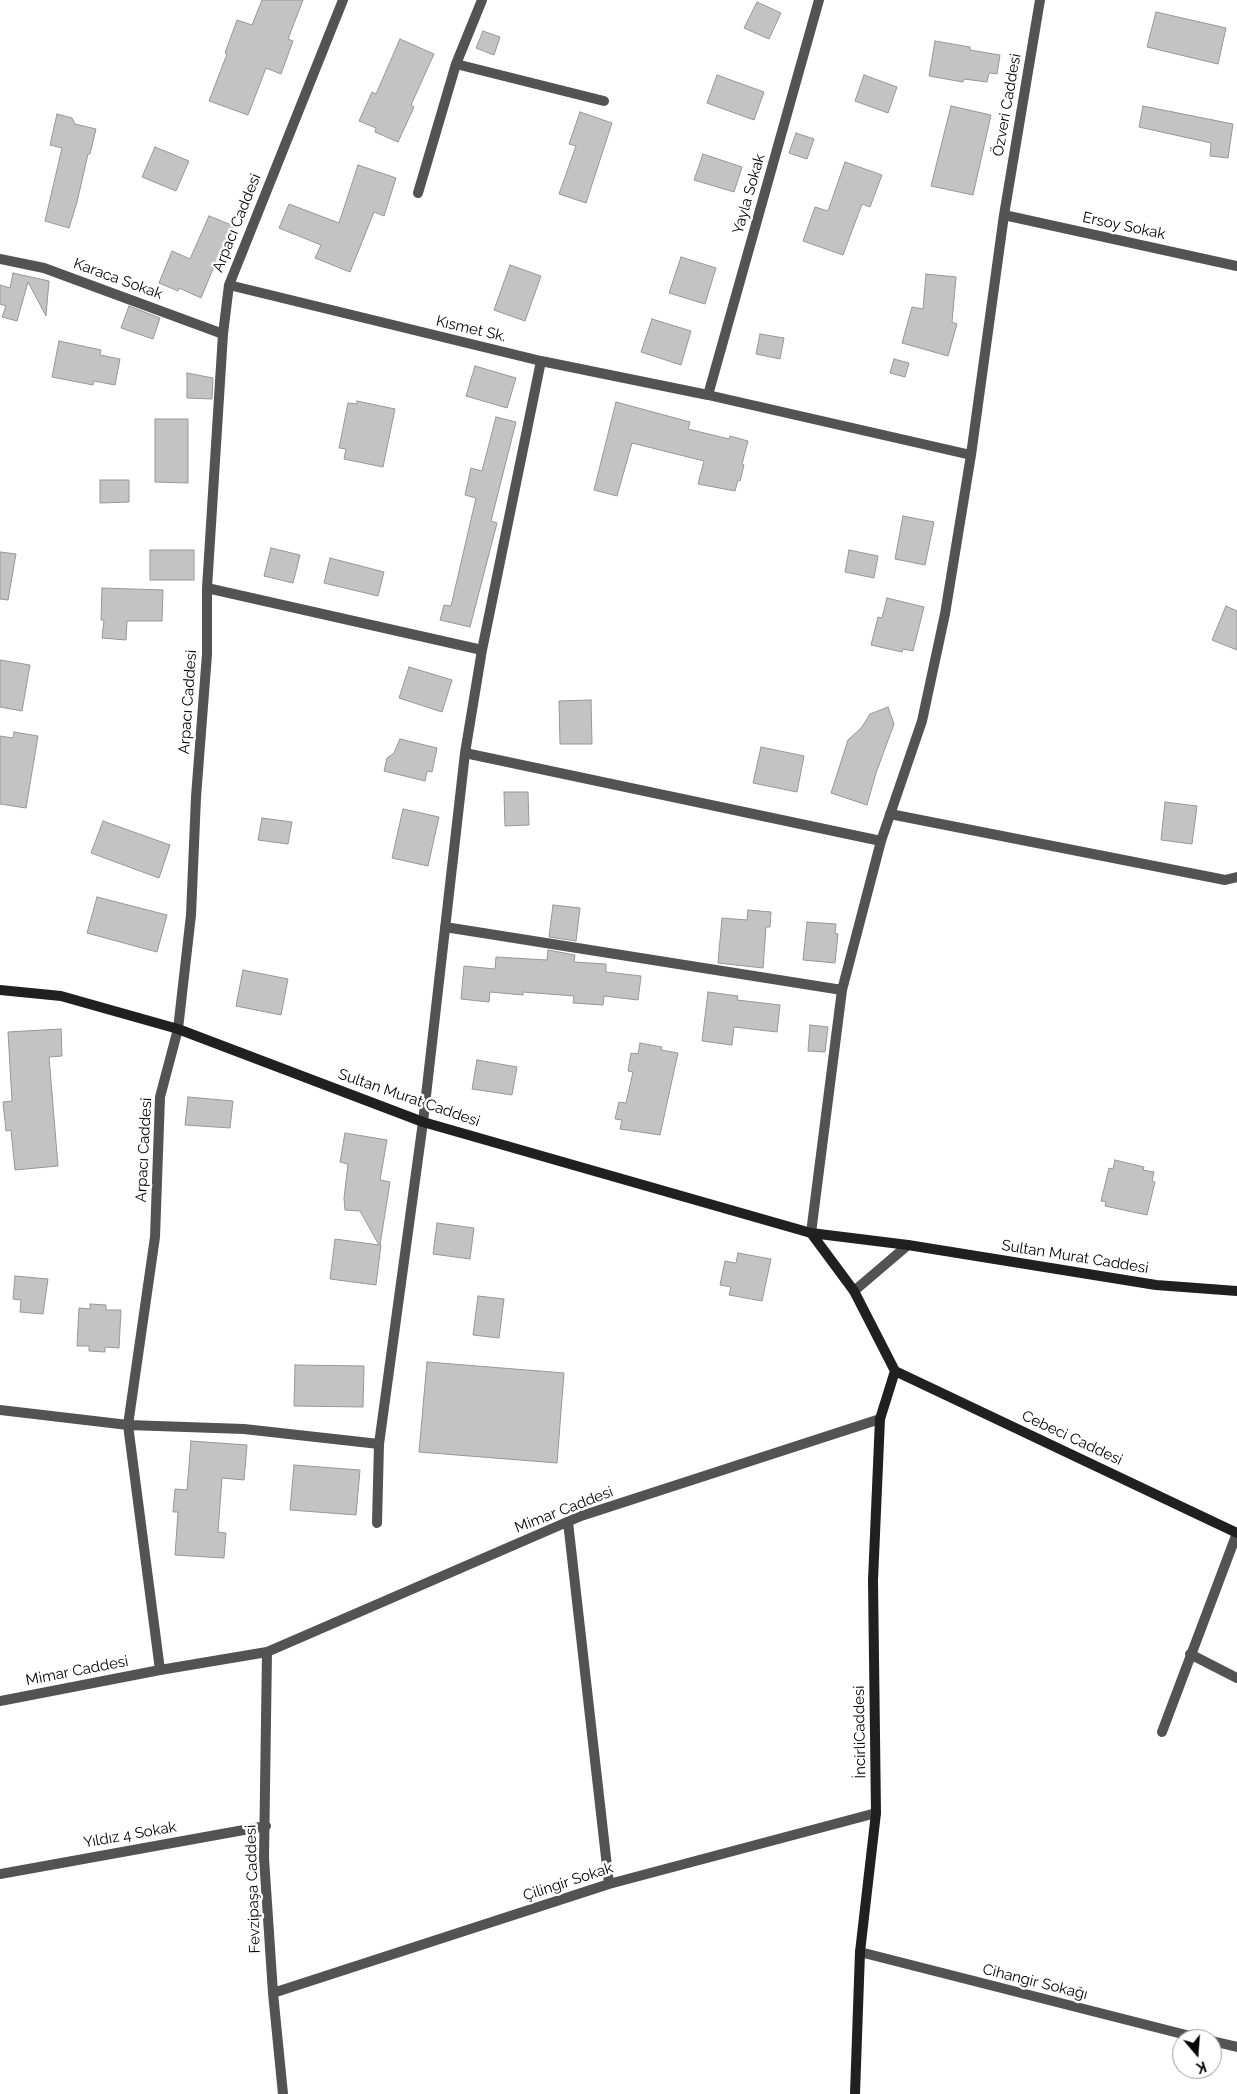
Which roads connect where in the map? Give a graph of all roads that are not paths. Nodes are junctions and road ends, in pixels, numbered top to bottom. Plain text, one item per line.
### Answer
1 (342, 0) edge
2 (482, 0) edge
3 (818, 0) edge
4 (1040, 0) edge
5 (456, 64) junction
6 (604, 101) dead end
7 (418, 193) dead end
8 (1004, 215) junction
9 (0, 258) edge
10 (1237, 266) edge
11 (229, 285) junction
12 (223, 334) junction
13 (541, 361) junction
14 (708, 395) junction
15 (971, 455) junction
16 (207, 588) junction
17 (482, 650) junction
18 (465, 753) junction
19 (890, 814) junction
20 (881, 841) junction
21 (1237, 877) edge
22 (445, 927) junction
23 (0, 990) edge
24 (842, 990) junction
25 (178, 1029) junction
26 (423, 1122) junction
27 (811, 1233) junction
28 (908, 1245) junction
29 (1237, 1290) edge
30 (854, 1292) junction
31 (895, 1371) junction
32 (0, 1410) edge
33 (880, 1419) junction
34 (128, 1424) junction
35 (379, 1444) junction
36 (568, 1522) junction
37 (376, 1523) dead end
38 (1237, 1533) edge
39 (267, 1652) junction
40 (1190, 1654) junction
41 (160, 1670) junction
42 (1237, 1678) edge
43 (0, 1701) edge
44 (1162, 1732) dead end
45 (876, 1813) junction
46 (266, 1826) junction
47 (0, 1874) edge
48 (609, 1884) junction
49 (860, 1952) junction
50 (273, 1992) junction
51 (1172, 2031) edge
52 (1222, 2044) edge
53 (1237, 2048) edge
54 (283, 2094) edge
55 (854, 2094) edge

1 - 11 street, Arpacı Caddesi
2 - 5 street
3 - 14 street, Yayla Sokak
4 - 8 street, Özveri Caddesi
5 - 6 street
5 - 7 street
8 - 10 street, Ersoy Sokak
8 - 15 street, Özveri Caddesi
9 - 12 street, Karaca Sokak
11 - 12 street, Arpacı Caddesi
11 - 13 street, Kısmet Sk.
12 - 16 street, Arpacı Caddesi
13 - 14 street, Kısmet Sk.
13 - 17 street
14 - 15 street, Kısmet Sk.
15 - 19 street, Özveri Caddesi
16 - 17 street
16 - 25 street, Arpacı Caddesi
17 - 18 street
18 - 20 street
18 - 22 street
19 - 20 street, Özveri Caddesi
19 - 21 street
20 - 24 street, Özveri Caddesi
22 - 24 street
22 - 26 street
23 - 25 street, Sultan Murat Caddesi
24 - 27 street, Özveri Caddesi
25 - 26 street, Sultan Murat Caddesi
25 - 34 street, Arpacı Caddesi
26 - 27 street, Sultan Murat Caddesi
26 - 35 street
27 - 28 street, Sultan Murat Caddesi
27 - 30 street
28 - 29 street, Sultan Murat Caddesi
28 - 30 street
30 - 31 street
31 - 33 street, İncirliCaddesi
31 - 38 street, Cebeci Caddesi
32 - 34 street
33 - 36 street, Mimar Caddesi
33 - 45 street, İncirliCaddesi
34 - 35 street
34 - 41 street, Arpacı Caddesi
35 - 37 street
36 - 39 street, Mimar Caddesi
36 - 48 street
38 - 40 street
39 - 41 street, Mimar Caddesi
39 - 46 street, Fevzipaşa Caddesi
40 - 42 street
40 - 44 street
41 - 43 street, Mimar Caddesi
45 - 48 street, Çilingir Sokak
45 - 49 street, İncirliCaddesi
46 - 47 street, Yıldız 4 Sokak
46 - 50 street, Fevzipaşa Caddesi
48 - 50 street, Çilingir Sokak
49 - 51 street, Cihangir Sokağı
49 - 55 street, İncirliCaddesi
50 - 54 street, Fevzipaşa Caddesi
52 - 53 street

